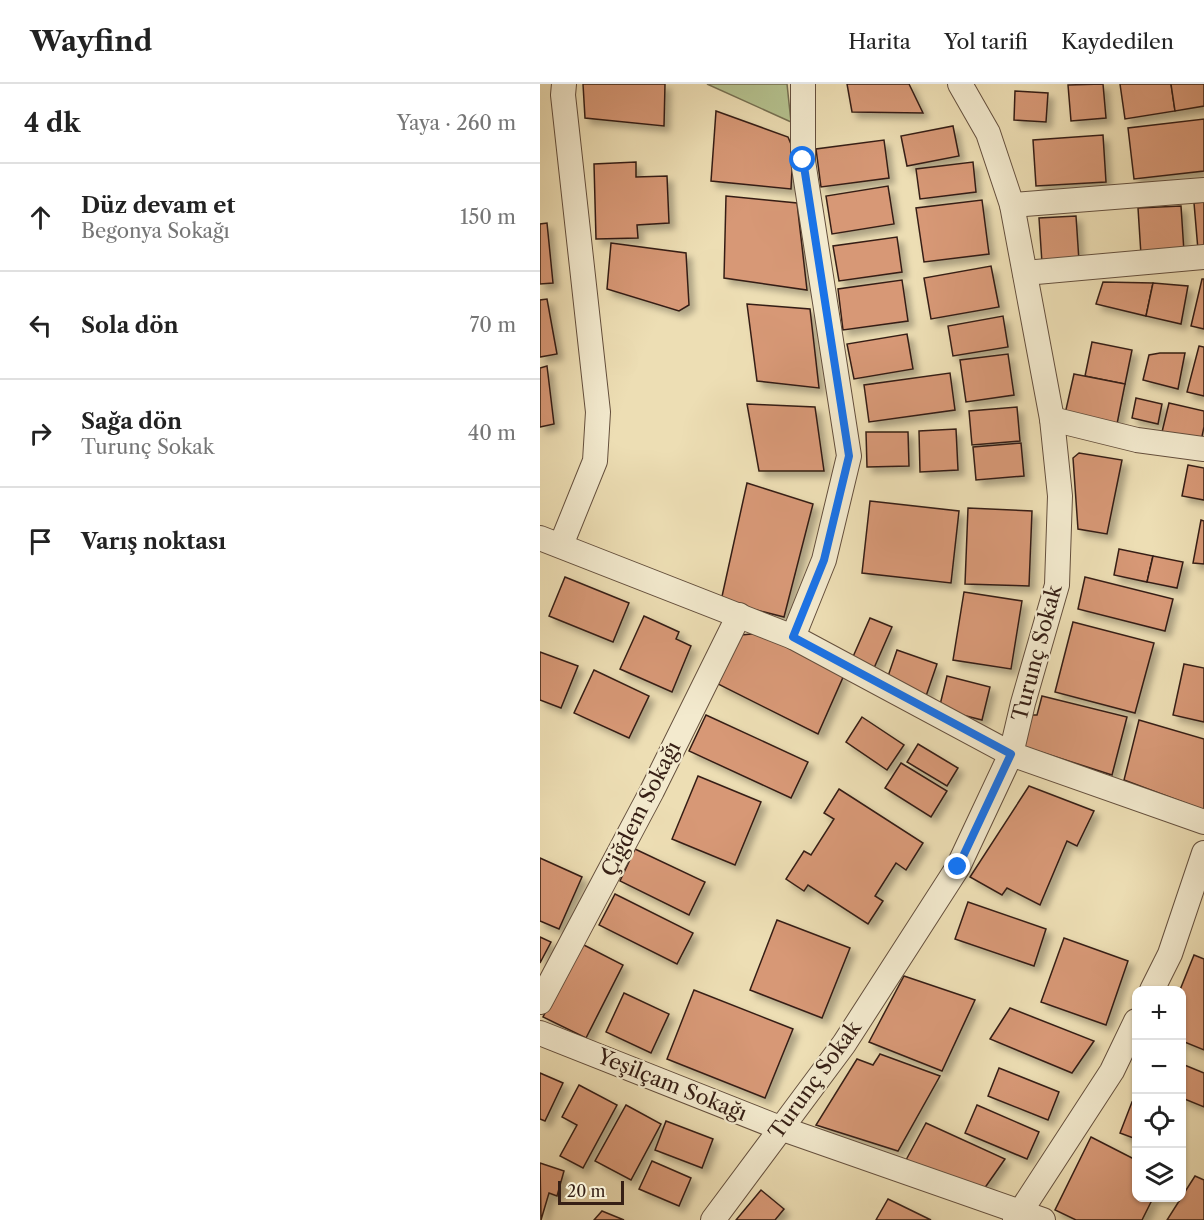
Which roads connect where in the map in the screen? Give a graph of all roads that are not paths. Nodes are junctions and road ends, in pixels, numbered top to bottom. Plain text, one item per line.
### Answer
1 (564, 84) edge
2 (803, 84) edge
3 (960, 84) edge
4 (1204, 190) edge
5 (1012, 205) junction
6 (1204, 257) edge
7 (1025, 273) junction
8 (1052, 419) junction
9 (1204, 448) edge
10 (551, 541) edge
11 (739, 615) junction
12 (793, 637) junction
13 (1011, 754) junction
14 (1204, 822) edge
15 (1204, 853) edge
16 (1154, 986) edge
17 (540, 1002) edge
18 (1132, 1032) edge
19 (540, 1033) edge
20 (780, 1128) junction
21 (1017, 1216) edge
22 (713, 1220) edge
23 (1043, 1220) edge

1 - 10 street
2 - 12 street
3 - 5 street, Turunç Sokak
4 - 5 street
5 - 7 street, Turunç Sokak
6 - 7 street
7 - 8 street, Turunç Sokak
8 - 9 street
8 - 13 street, Turunç Sokak
10 - 11 street
11 - 12 street
11 - 17 street, Çiğdem Sokağı
12 - 13 street
13 - 14 street
13 - 20 street, Turunç Sokak
15 - 16 street
18 - 21 street
19 - 20 street, Yeşilçam Sokağı
20 - 21 street, Yeşilçam Sokağı
20 - 22 street, Turunç Sokak
21 - 23 street, Yeşilçam Sokağı

